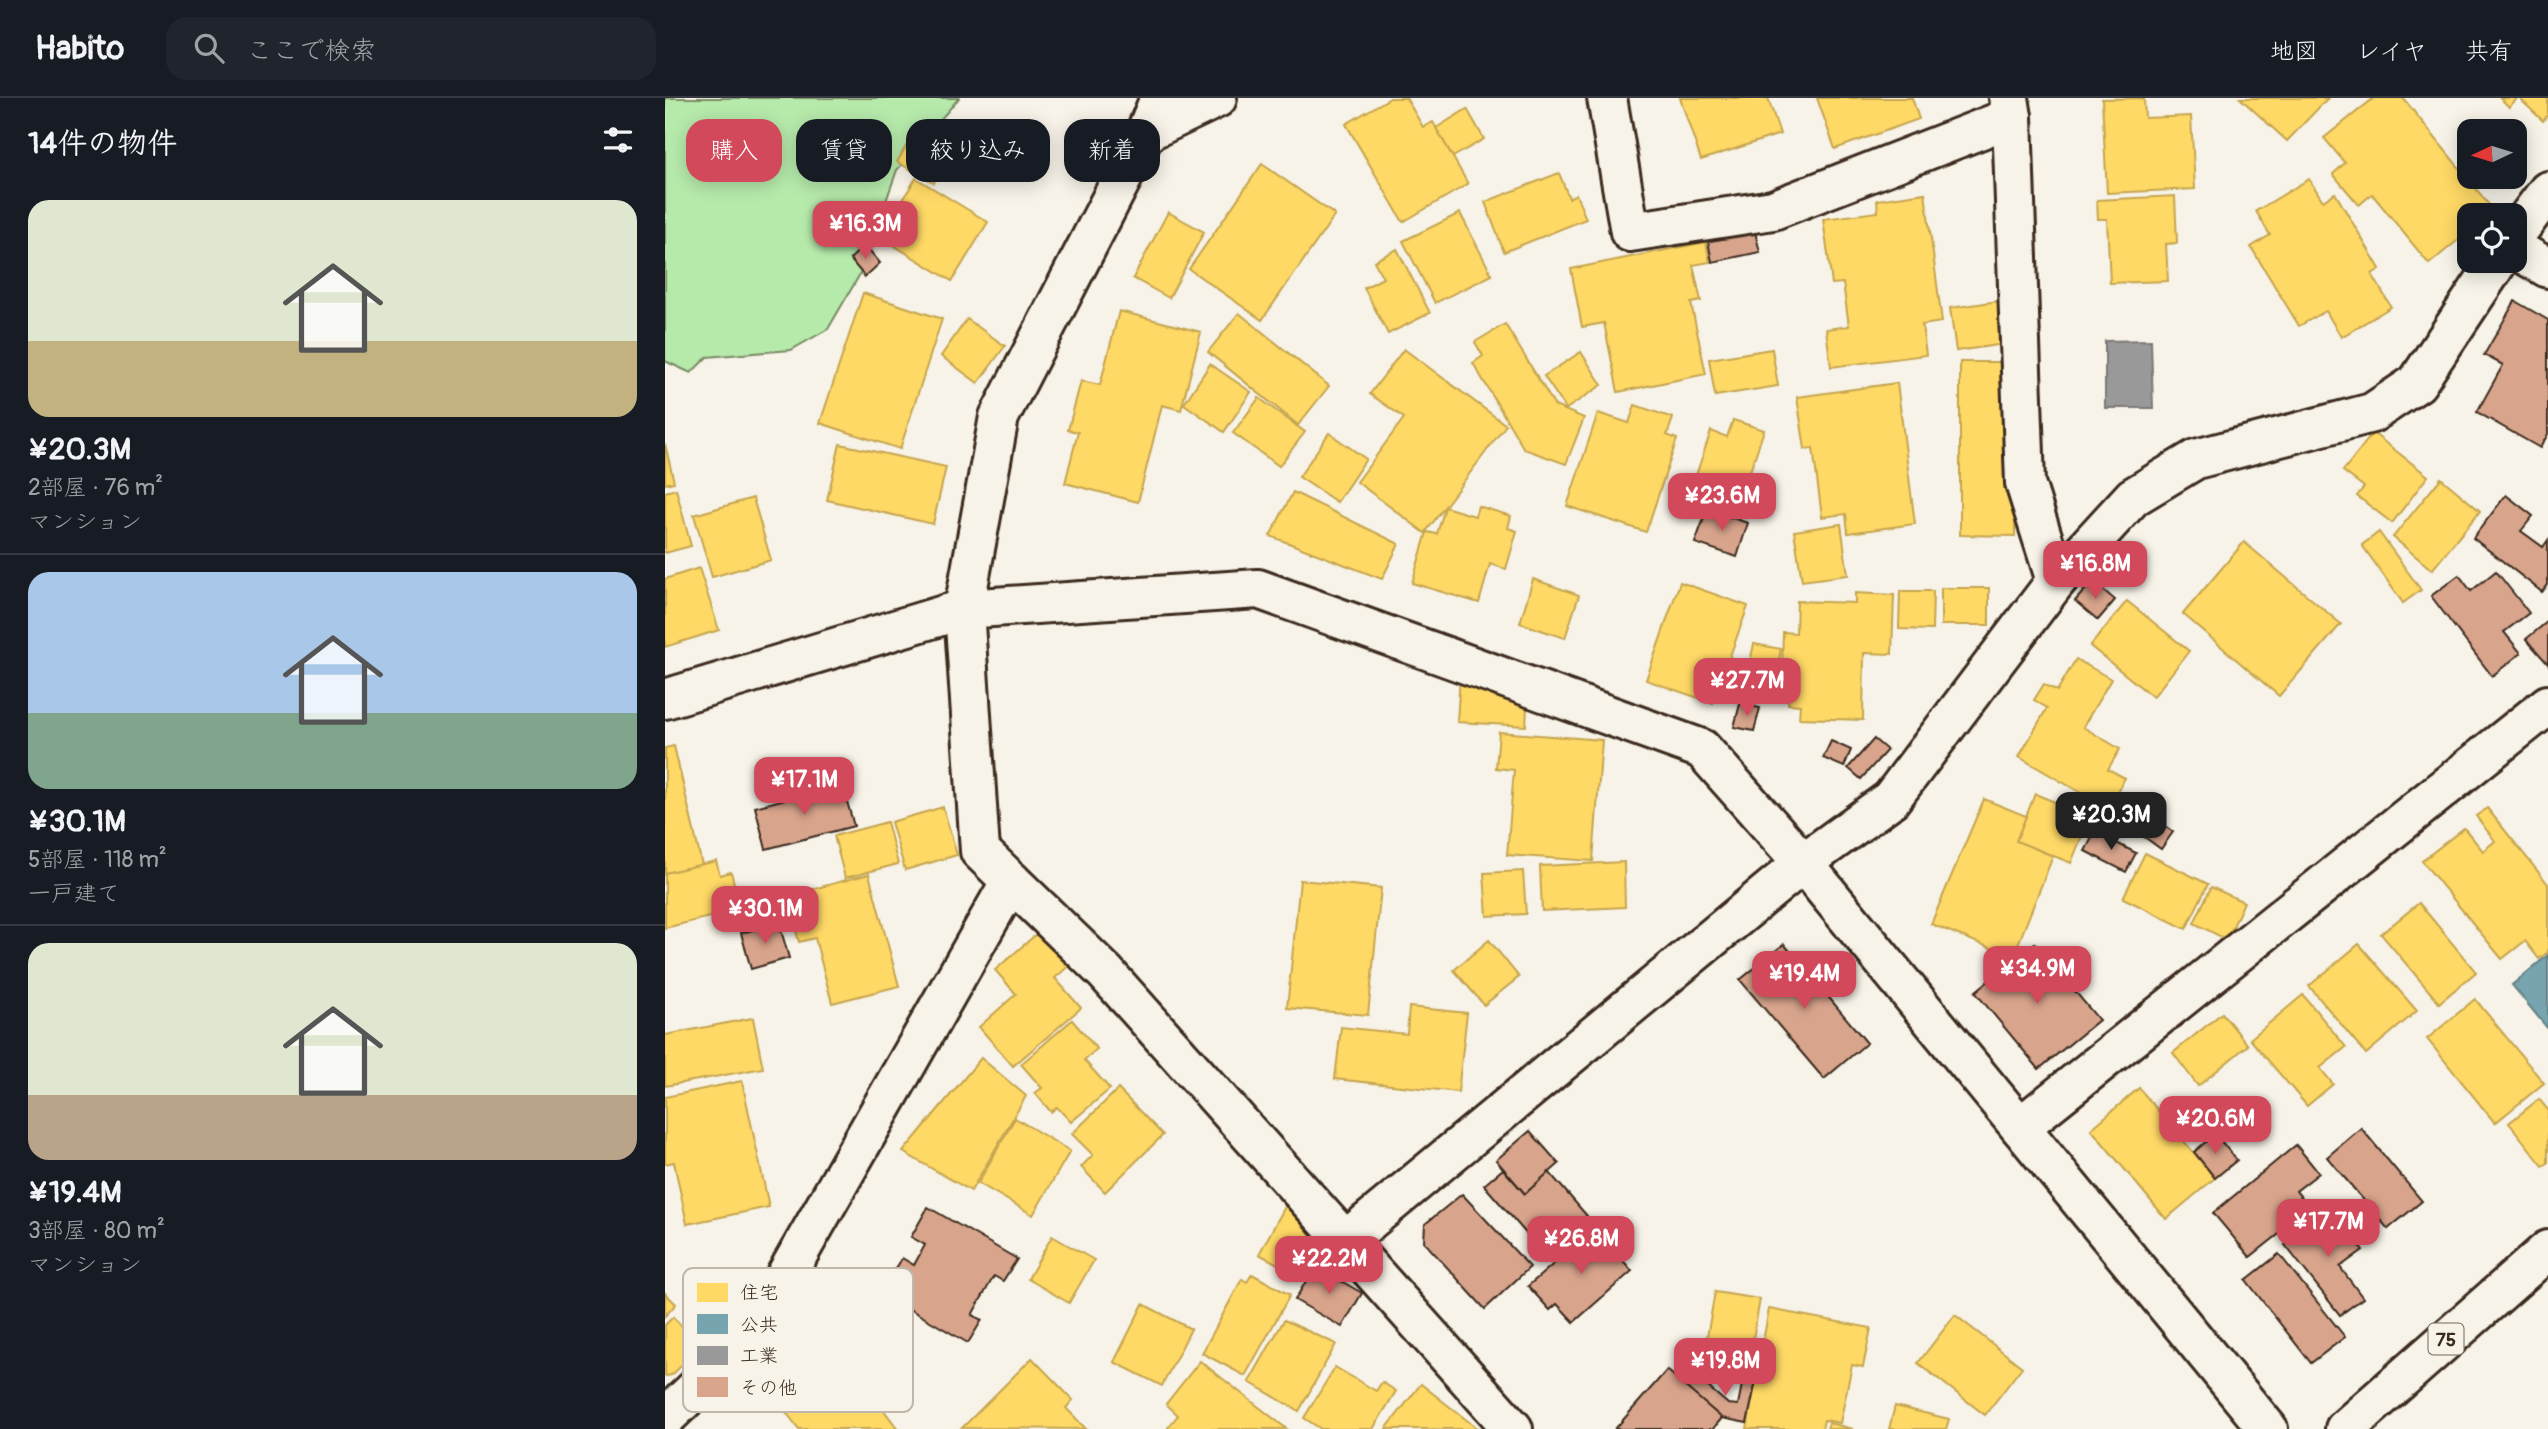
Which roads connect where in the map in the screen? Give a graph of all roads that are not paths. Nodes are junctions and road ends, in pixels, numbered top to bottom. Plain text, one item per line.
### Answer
1 (1160, 98) edge
2 (1217, 98) edge
3 (1607, 98) edge
4 (2011, 108) edge
5 (1151, 119) edge
6 (1160, 125) edge
7 (1120, 182) edge
8 (2548, 191) edge
9 (2527, 219) edge
10 (2527, 256) edge
11 (2548, 268) edge
12 (2490, 273) edge
13 (2056, 581) junction
14 (964, 609) junction
15 (665, 699) edge
16 (2548, 705) edge
17 (1803, 863) junction
18 (1011, 881) junction
19 (2020, 1127) junction
20 (1345, 1241) junction
21 (2545, 1259) edge
22 (790, 1268) edge
23 (683, 1402) edge
24 (665, 1419) edge
25 (1513, 1429) edge
26 (2268, 1429) edge
27 (2345, 1429) edge

1 - 5 street
2 - 6 street
3 - 4 street
4 - 13 street
7 - 14 street
8 - 9 street
10 - 11 street
12 - 13 street
13 - 17 street
14 - 15 street
14 - 17 street
14 - 18 street
16 - 19 street
17 - 19 street
17 - 20 street
18 - 20 street
18 - 22 street
19 - 26 street
20 - 25 street
21 - 27 street, 75
23 - 24 street

